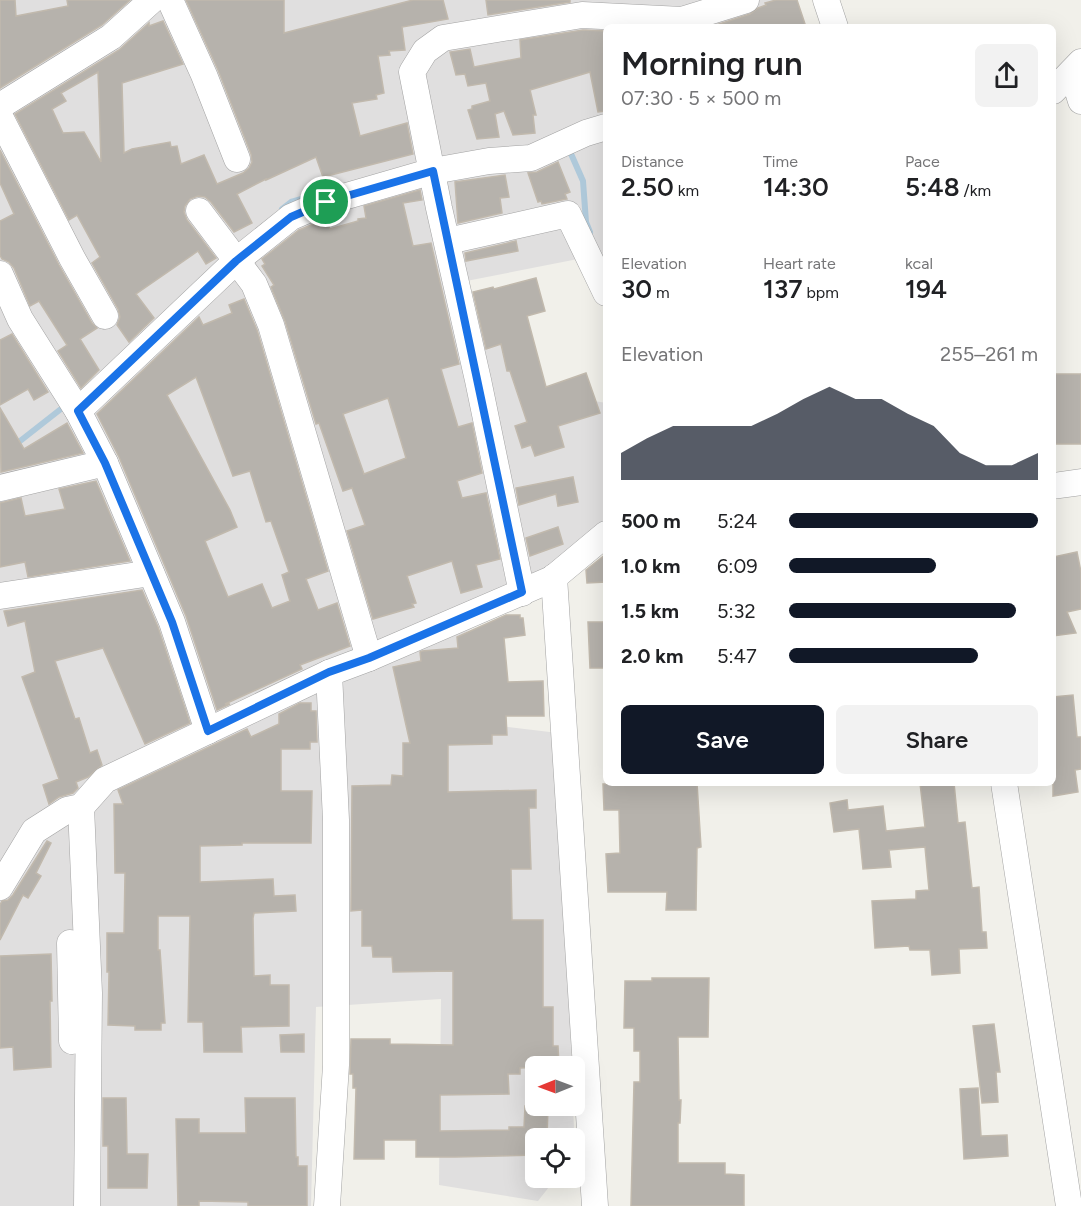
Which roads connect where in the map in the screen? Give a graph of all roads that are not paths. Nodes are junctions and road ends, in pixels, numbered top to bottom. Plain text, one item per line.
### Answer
1 (152, 0) edge
2 (170, 0) edge
3 (746, 0) edge
4 (826, 0) edge
5 (679, 10) edge
6 (834, 24) edge
7 (1076, 67) edge
8 (1056, 88) edge
9 (1081, 101) edge
10 (0, 106) edge
11 (0, 117) edge
12 (603, 128) edge
13 (237, 159) dead end
14 (433, 171) junction
15 (199, 211) dead end
16 (448, 241) junction
17 (236, 261) junction
18 (0, 274) edge
19 (603, 287) edge
20 (105, 316) dead end
21 (72, 404) junction
22 (105, 463) junction
23 (1081, 482) edge
24 (1056, 486) edge
25 (0, 488) edge
26 (603, 536) edge
27 (151, 573) junction
28 (554, 577) junction
29 (522, 592) junction
30 (0, 596) edge
31 (369, 658) junction
32 (329, 672) junction
33 (208, 731) junction
34 (1004, 786) edge
35 (74, 809) junction
36 (0, 887) edge
37 (75, 1206) edge
38 (87, 1206) edge
39 (327, 1206) edge
40 (596, 1206) edge
41 (1069, 1206) edge

1 - 10 street
2 - 13 street
3 - 5 street
4 - 6 street
5 - 14 street
7 - 8 street
7 - 9 street
11 - 20 street
12 - 14 street
14 - 16 street
14 - 17 street
15 - 17 street
16 - 19 street
16 - 29 street
17 - 21 street
17 - 31 street
18 - 21 street
21 - 22 street
22 - 25 street
22 - 27 street
23 - 24 street
26 - 28 street
27 - 30 street
27 - 33 street
28 - 29 street
28 - 40 street
29 - 31 street
31 - 32 street
32 - 33 street
32 - 39 street
33 - 35 street
34 - 41 street
35 - 36 street
35 - 37 street
35 - 38 street

